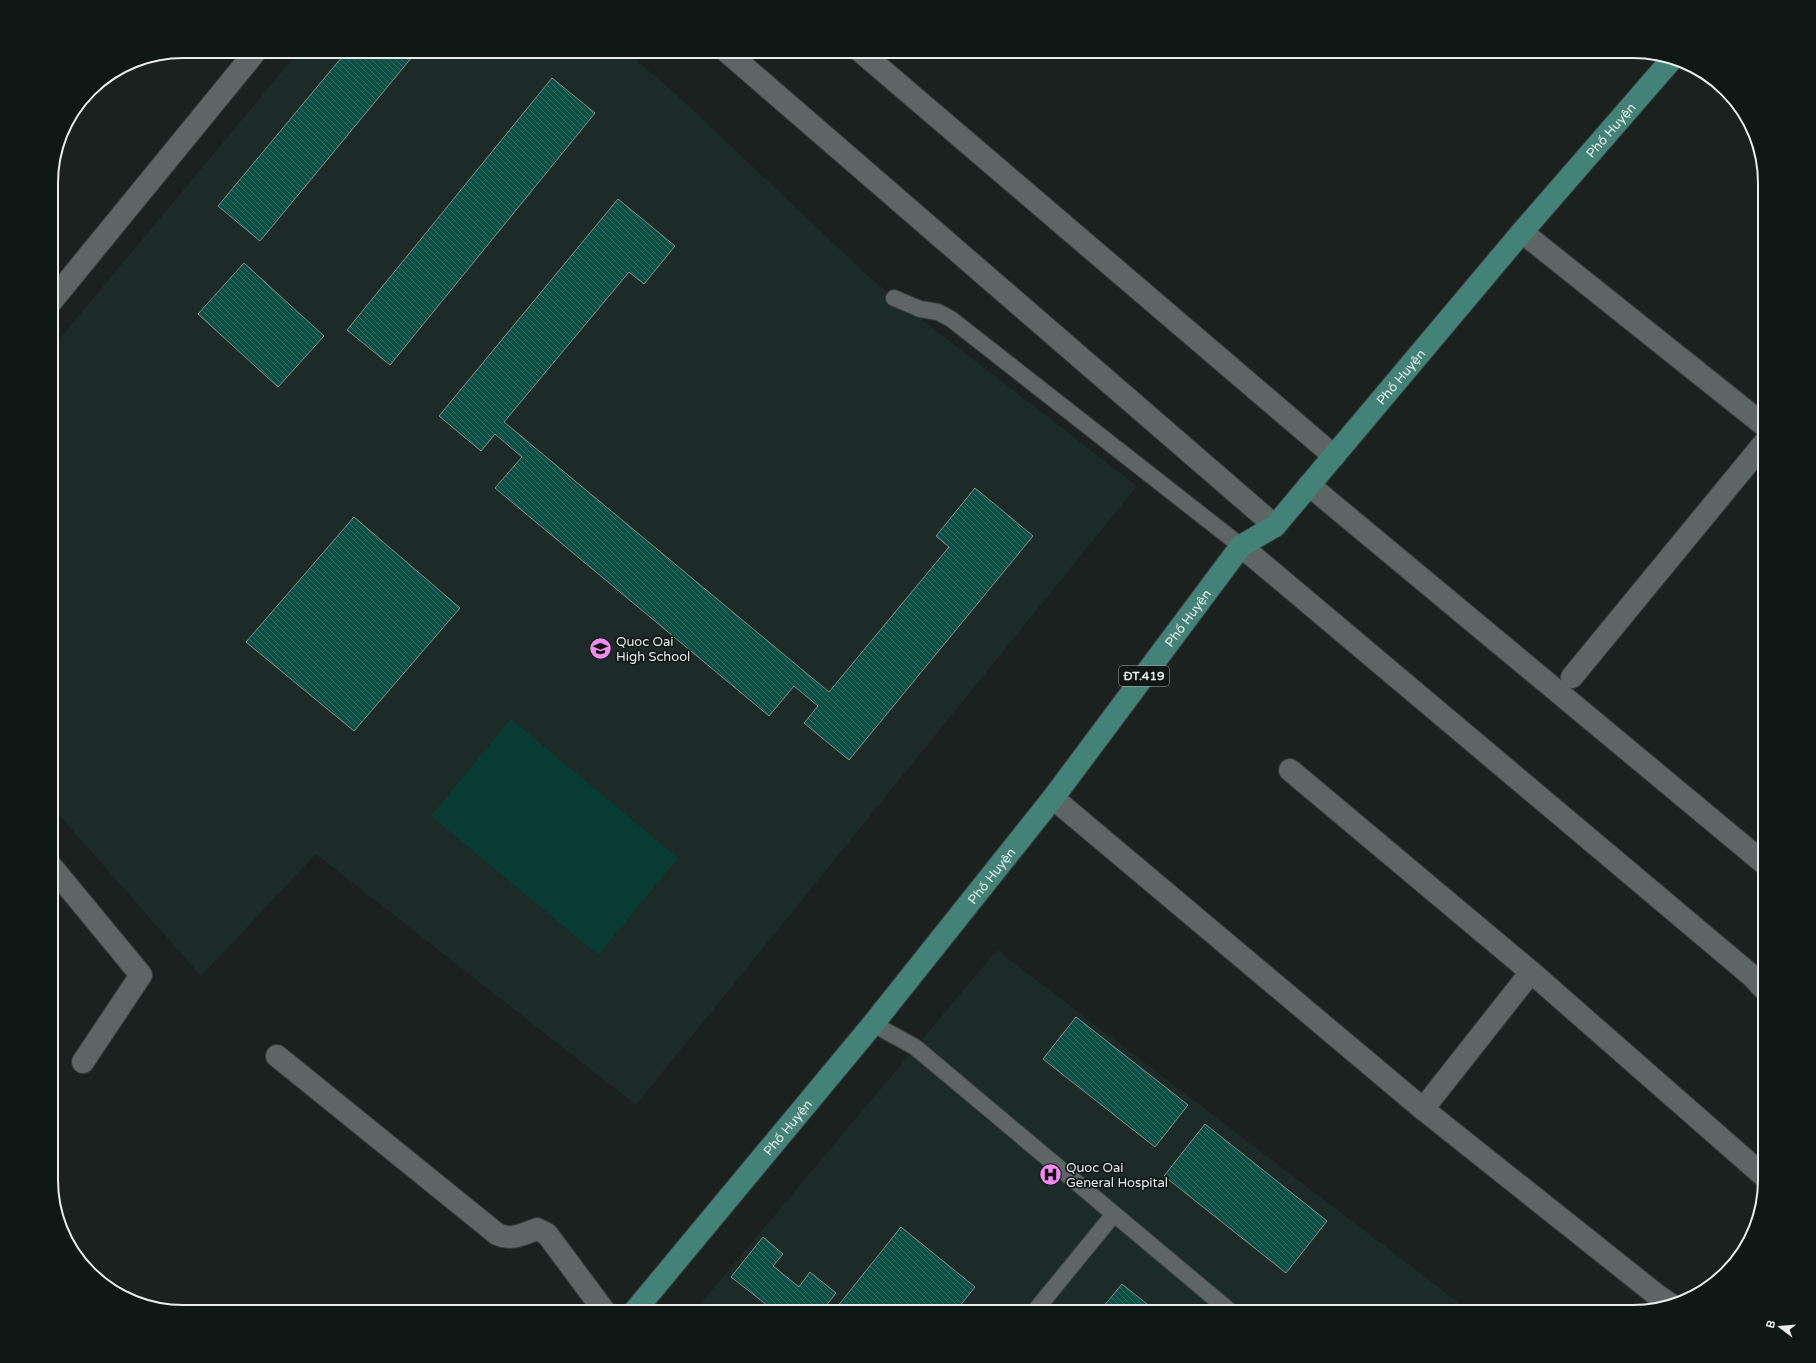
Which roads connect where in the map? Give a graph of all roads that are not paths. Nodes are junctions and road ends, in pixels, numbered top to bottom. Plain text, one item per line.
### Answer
1 (250, 58) edge
2 (734, 58) edge
3 (868, 58) edge
4 (1668, 63) edge
5 (1522, 232) junction
6 (58, 293) edge
7 (894, 298) dead end
8 (1758, 420) edge
9 (1758, 451) edge
10 (1334, 456) junction
11 (1309, 485) junction
12 (1274, 526) junction
13 (1241, 546) junction
14 (1572, 677) dead end
15 (1290, 770) dead end
16 (1053, 798) junction
17 (1758, 858) edge
18 (58, 874) edge
19 (1531, 972) junction
20 (1758, 982) edge
21 (873, 1024) junction
22 (277, 1056) dead end
23 (83, 1062) dead end
24 (1423, 1109) junction
25 (1758, 1171) edge
26 (1114, 1214) junction
27 (1666, 1301) edge
28 (600, 1305) edge
29 (640, 1305) edge
30 (1040, 1305) edge
31 (1223, 1305) edge

1 - 6 street
2 - 12 street
3 - 10 street
4 - 5 main road, Phố Huyện / ĐT.419
5 - 8 street
5 - 10 main road, Phố Huyện / ĐT.419
7 - 13 lane
9 - 14 street
10 - 11 main road, Phố Huyện / ĐT.419
11 - 12 main road, Phố Huyện / ĐT.419
11 - 17 street
12 - 13 main road, Phố Huyện / ĐT.419
13 - 16 main road, Phố Huyện / ĐT.419
13 - 20 street
15 - 19 street
16 - 21 main road, Phố Huyện / ĐT.419
16 - 24 street
18 - 23 street
19 - 24 street
19 - 25 street
21 - 26 lane
21 - 29 main road, Phố Huyện / ĐT.419
22 - 28 street
24 - 27 street
26 - 30 lane
26 - 31 lane

